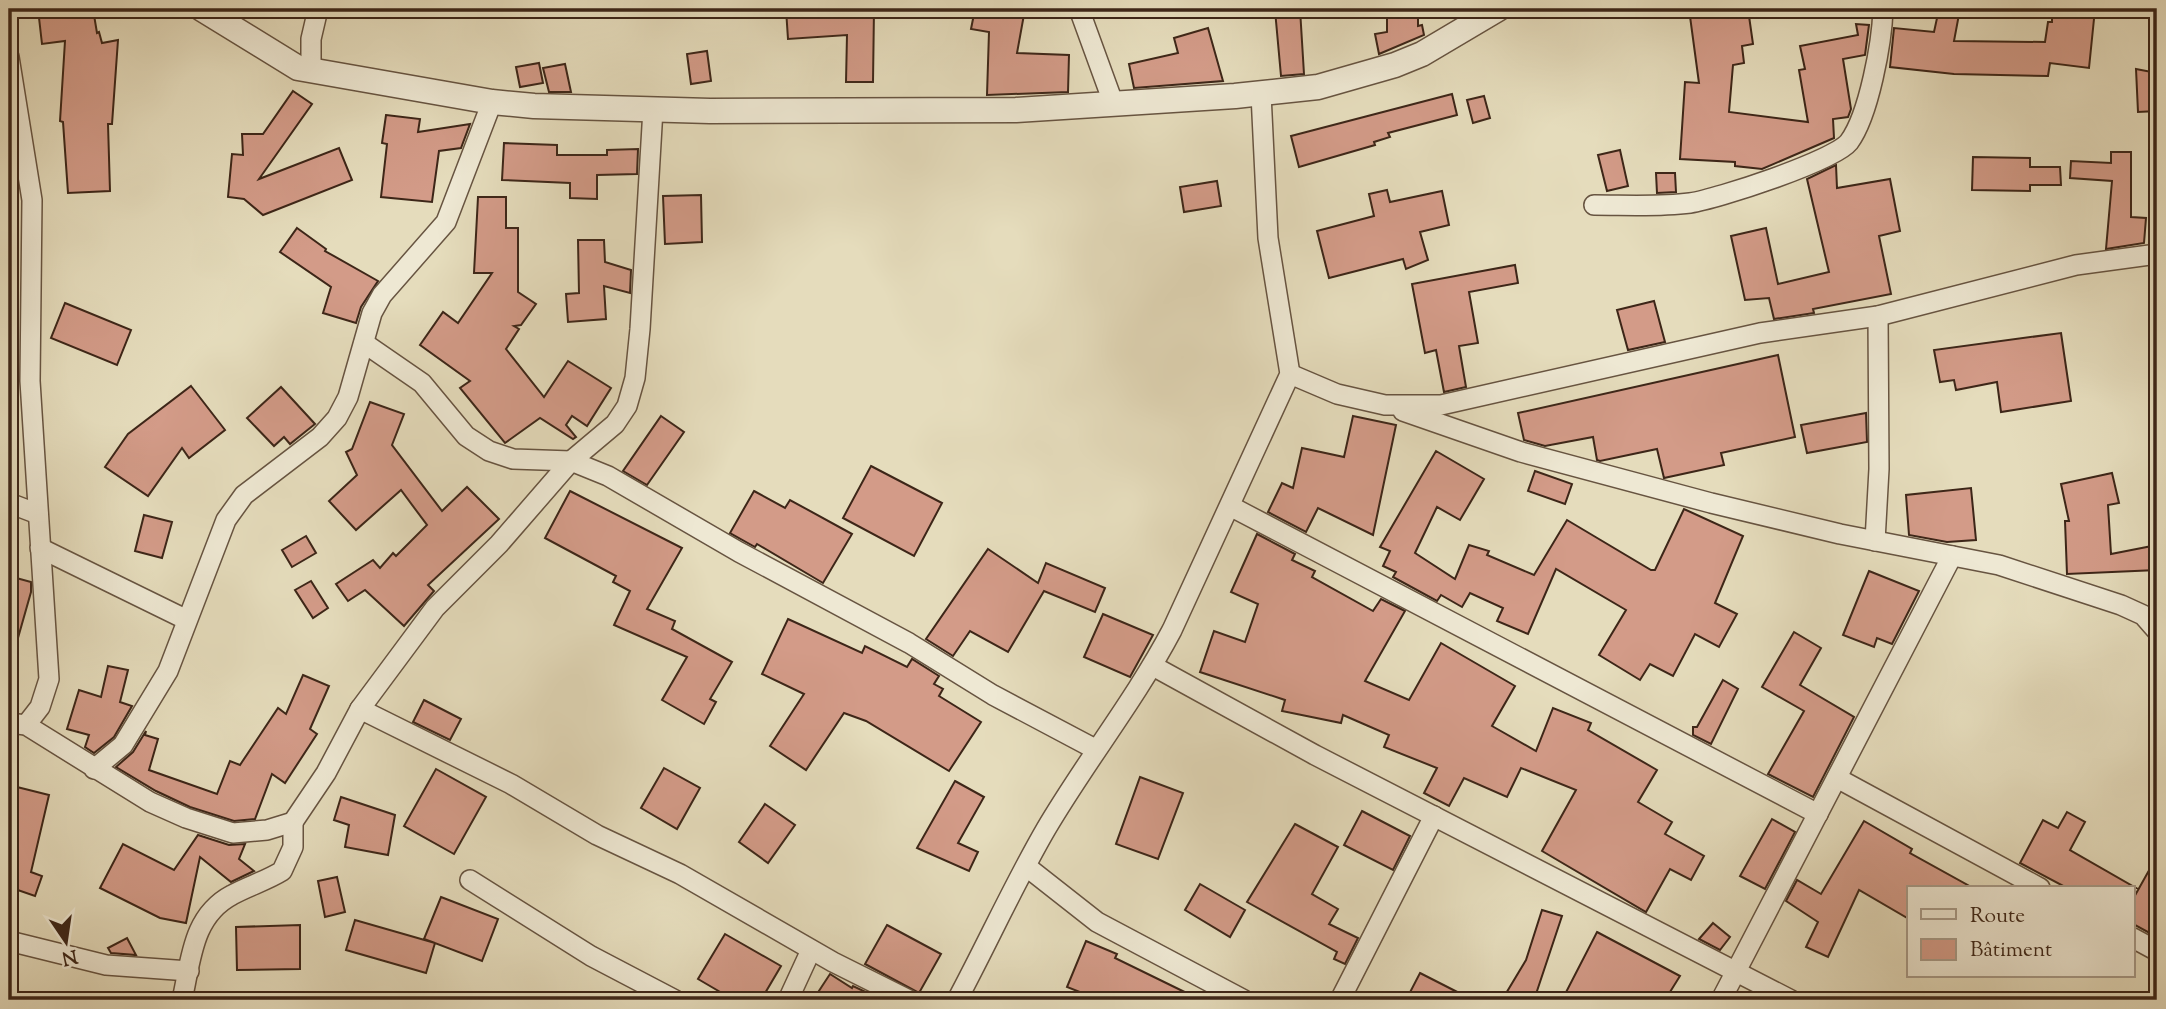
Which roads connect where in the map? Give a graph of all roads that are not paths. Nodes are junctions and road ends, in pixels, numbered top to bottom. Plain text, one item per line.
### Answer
1 (202, 9) edge
2 (318, 9) edge
3 (1079, 9) edge
4 (1498, 9) edge
5 (1883, 9) edge
6 (9, 57) edge
7 (311, 70) junction
8 (1261, 94) junction
9 (492, 102) junction
10 (1114, 105) junction
11 (653, 109) junction
12 (1594, 205) dead end
13 (2157, 254) edge
14 (1878, 316) junction
15 (364, 343) junction
16 (1290, 374) junction
17 (1385, 405) junction
18 (571, 461) junction
19 (9, 503) edge
20 (1230, 506) junction
21 (37, 514) junction
22 (1875, 541) junction
23 (40, 548) junction
24 (1952, 556) junction
25 (185, 619) junction
26 (2157, 631) edge
27 (1153, 666) junction
28 (360, 709) junction
29 (18, 724) edge
30 (1095, 749) junction
31 (94, 769) junction
32 (1837, 778) junction
33 (1818, 814) junction
34 (1434, 816) junction
35 (293, 822) junction
36 (1027, 867) junction
37 (470, 880) dead end
38 (2036, 886) edge
39 (2134, 939) edge
40 (9, 941) edge
41 (811, 950) junction
42 (2157, 951) edge
43 (189, 971) junction
44 (1735, 972) junction
45 (182, 1000) edge
46 (675, 1000) edge
47 (788, 1000) edge
48 (909, 1000) edge
49 (957, 1000) edge
50 (1244, 1000) edge
51 (1340, 1000) edge
52 (1721, 1000) edge
53 (1791, 1000) edge

1 - 7 street
2 - 7 street
3 - 10 street
4 - 8 street
5 - 12 street
6 - 21 street
7 - 9 street
8 - 10 street
8 - 16 street
9 - 11 street
9 - 15 street
10 - 11 street
11 - 18 street
13 - 14 street
14 - 17 street
14 - 22 street
15 - 18 street
15 - 25 street
16 - 17 street
16 - 20 street
17 - 22 street
18 - 28 street
18 - 30 street
19 - 21 street
20 - 27 street
20 - 33 street
21 - 23 street
22 - 24 street
23 - 25 street
23 - 29 street
24 - 26 street
24 - 32 street
25 - 31 street
27 - 30 street
27 - 34 street
28 - 35 street
28 - 41 street
29 - 31 street
30 - 36 street
31 - 35 street
32 - 33 street
32 - 38 street
33 - 44 street
34 - 44 street
34 - 51 street
35 - 43 street
36 - 49 street
36 - 50 street
37 - 46 street
39 - 42 street
40 - 43 street
41 - 47 street
41 - 48 street
43 - 45 street
44 - 52 street
44 - 53 street

